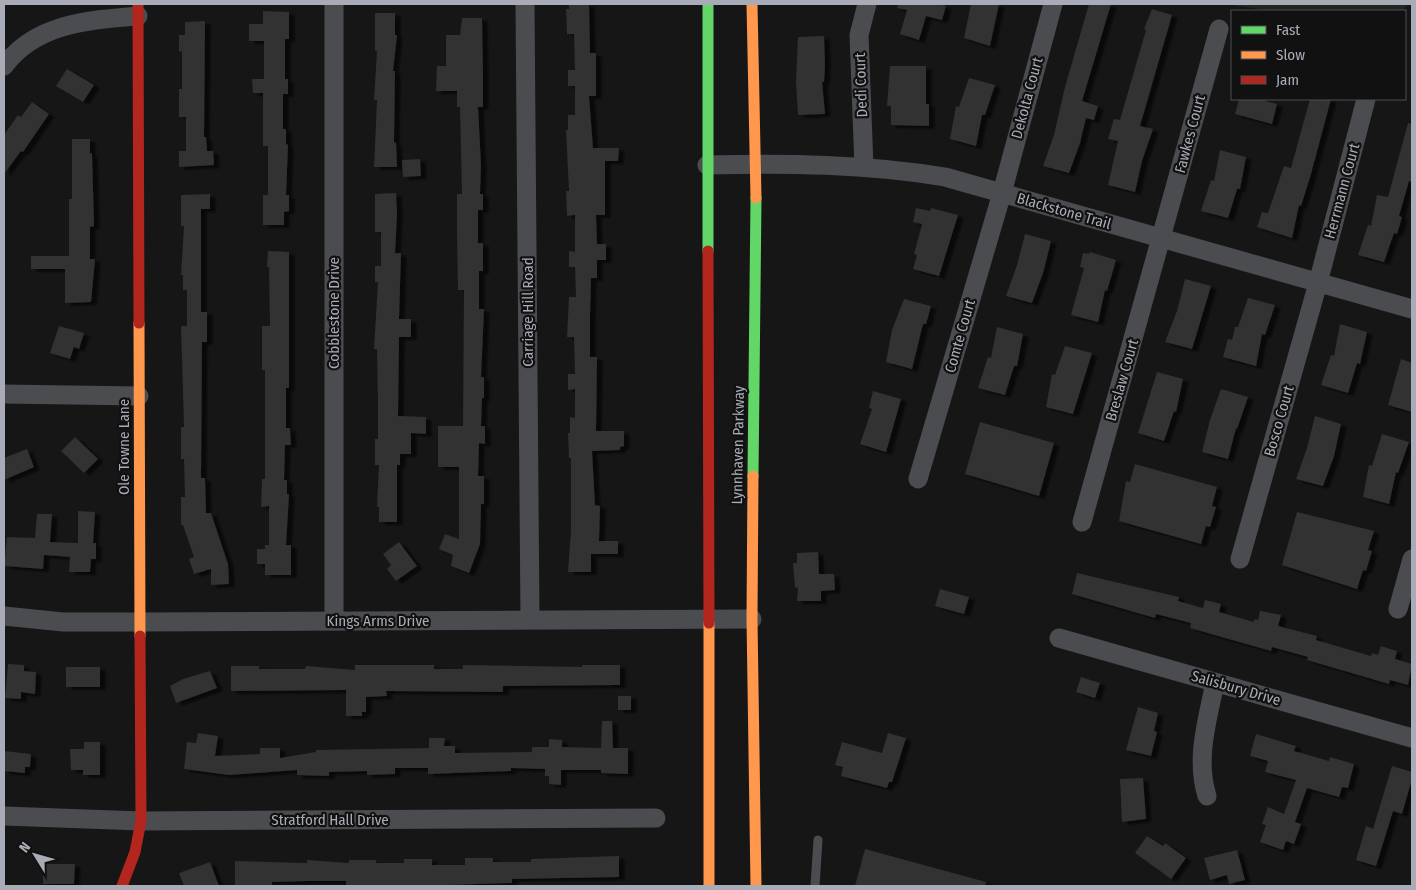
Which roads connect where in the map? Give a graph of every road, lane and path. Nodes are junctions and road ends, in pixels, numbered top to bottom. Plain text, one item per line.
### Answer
1 (334, 4) edge
2 (525, 4) edge
3 (708, 4) edge
4 (752, 4) edge
5 (867, 4) edge
6 (1053, 4) edge
7 (138, 10) edge
8 (1219, 29) dead end
9 (4, 66) edge
10 (1366, 100) edge
11 (756, 164) junction
12 (708, 165) junction
13 (864, 168) junction
14 (1002, 193) junction
15 (1162, 238) junction
16 (1318, 283) junction
17 (1412, 309) edge
18 (4, 394) edge
19 (139, 396) junction
20 (918, 479) dead end
21 (1082, 522) dead end
22 (1240, 559) dead end
23 (1412, 559) edge
24 (1398, 608) dead end
25 (4, 616) edge
26 (709, 618) junction
27 (752, 619) junction
28 (530, 620) junction
29 (334, 621) junction
30 (140, 622) junction
31 (1059, 638) dead end
32 (1215, 682) junction
33 (1412, 738) edge
34 (1207, 796) dead end
35 (4, 816) edge
36 (656, 818) dead end
37 (141, 821) junction
38 (818, 840) dead end
39 (122, 886) edge
40 (709, 886) edge
41 (756, 886) edge
42 (815, 886) edge

1 - 29 street, Cobblestone Drive
2 - 28 street, Carriage Hill Road
3 - 12 main road, Lynnhaven Parkway
4 - 11 main road, Lynnhaven Parkway
5 - 13 street, Dedi Court
6 - 14 street, Dekolta Court
7 - 9 street
7 - 19 main road, Ole Towne Lane
8 - 15 street, Fawkes Court
10 - 16 street, Herrmann Court
11 - 12 street, Blackstone Trail
11 - 13 street, Blackstone Trail
11 - 27 main road, Lynnhaven Parkway
12 - 26 main road, Lynnhaven Parkway
13 - 14 street, Blackstone Trail
14 - 15 street, Blackstone Trail
14 - 20 street, Comte Court
15 - 16 street, Blackstone Trail
15 - 21 street, Breslaw Court
16 - 17 street, Blackstone Trail
16 - 22 street, Bosco Court
18 - 19 street
19 - 30 main road, Ole Towne Lane
23 - 24 street
25 - 30 street, Kings Arms Drive
26 - 27 street, Kings Arms Drive
26 - 28 street, Kings Arms Drive
26 - 40 main road, Lynnhaven Parkway
27 - 41 main road, Lynnhaven Parkway
28 - 29 street, Kings Arms Drive
29 - 30 street, Kings Arms Drive
30 - 37 main road, Ole Towne Lane
31 - 32 street, Salisbury Drive
32 - 33 street, Salisbury Drive
32 - 34 street
35 - 37 street, Stratford Hall Drive
36 - 37 street, Stratford Hall Drive
37 - 39 main road, Ole Towne Lane
38 - 42 lane

